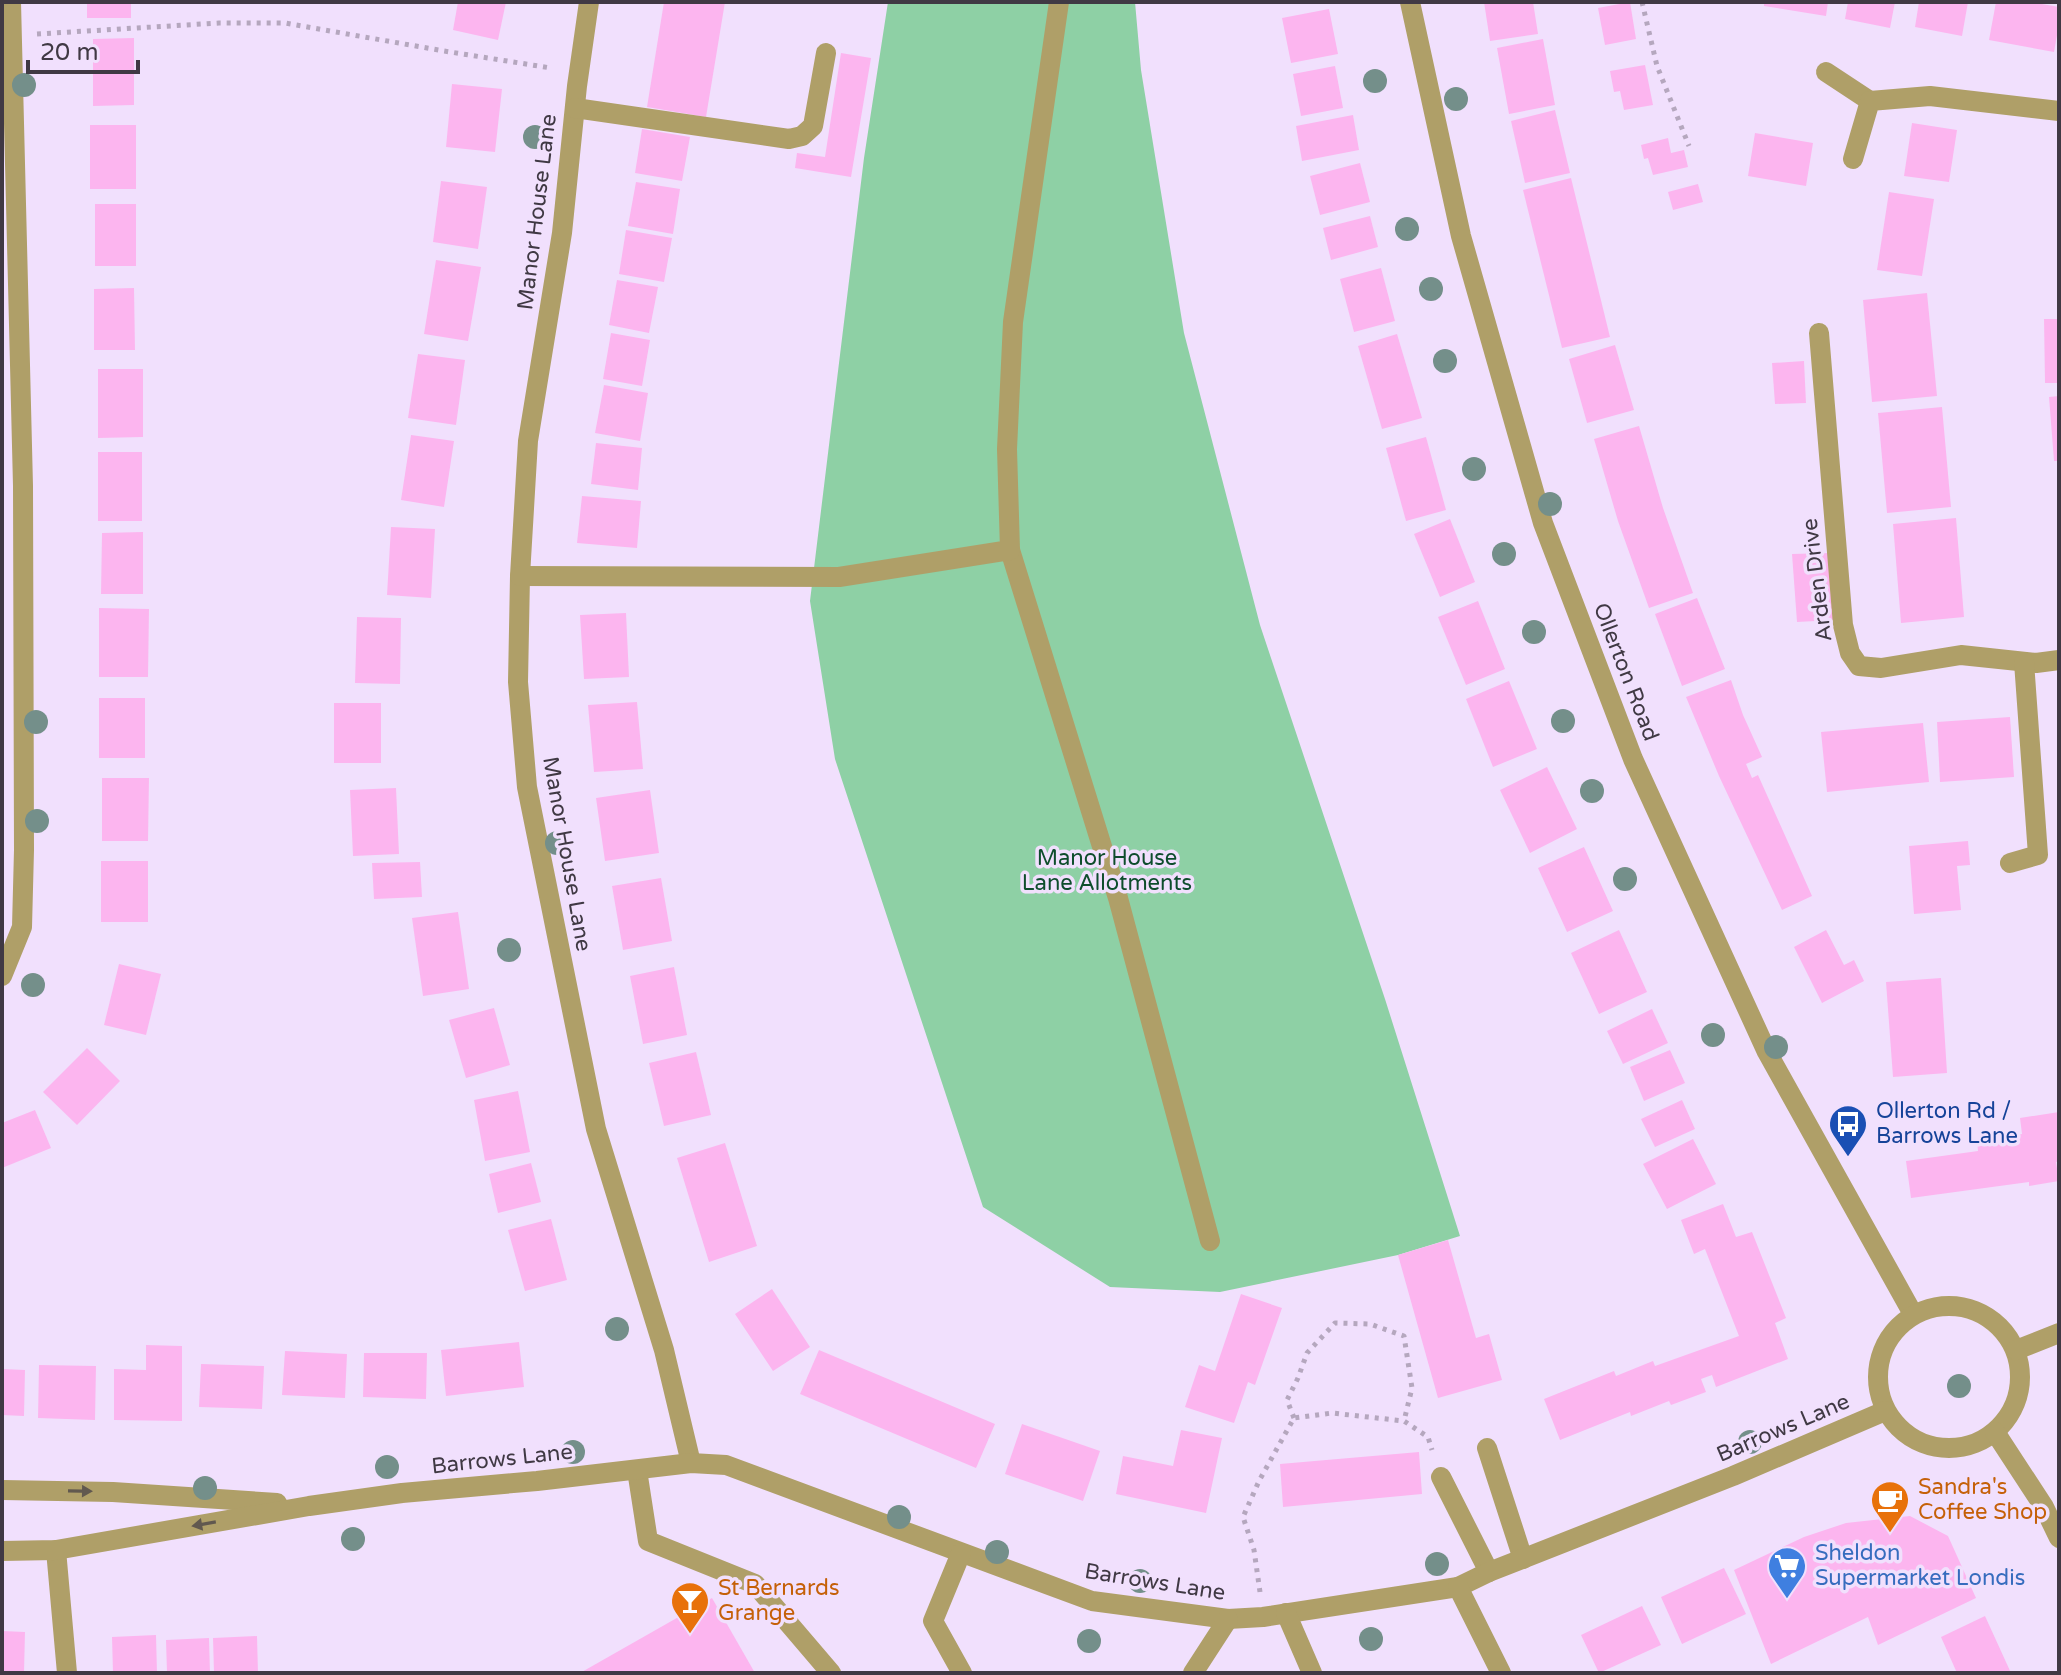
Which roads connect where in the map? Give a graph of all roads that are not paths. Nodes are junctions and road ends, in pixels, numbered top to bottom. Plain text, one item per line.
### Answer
1 (11, 2) edge
2 (589, 2) edge
3 (1059, 2) edge
4 (1410, 2) edge
5 (826, 53) dead end
6 (1826, 72) dead end
7 (1870, 101) junction
8 (575, 108) junction
9 (2059, 111) edge
10 (1853, 159) dead end
11 (1819, 333) dead end
12 (1010, 550) junction
13 (520, 576) junction
14 (2059, 660) edge
15 (2024, 662) junction
16 (2010, 863) dead end
17 (2, 976) edge
18 (1210, 1241) dead end
19 (1913, 1314) junction
20 (2059, 1333) edge
21 (2016, 1350) junction
22 (1885, 1411) junction
23 (1995, 1432) junction
24 (1487, 1448) dead end
25 (691, 1463) junction
26 (637, 1470) junction
27 (1441, 1477) road end
28 (2, 1490) edge
29 (309, 1506) junction
30 (2059, 1538) edge
31 (56, 1550) junction
32 (2, 1551) edge
33 (961, 1553) junction
34 (1523, 1559) junction
35 (1489, 1572) junction
36 (1458, 1587) junction
37 (1286, 1613) junction
38 (1228, 1619) junction
39 (67, 1673) edge
40 (831, 1673) edge
41 (962, 1673) edge
42 (1193, 1673) edge
43 (1312, 1673) edge
44 (1501, 1673) edge

1 - 17 street
2 - 8 street, Manor House Lane
3 - 12 street
4 - 19 street, Ollerton Road
5 - 8 street
6 - 7 street
7 - 9 street
7 - 10 street
8 - 13 street, Manor House Lane
11 - 15 street, Arden Drive
12 - 13 street
12 - 18 street
13 - 25 street, Manor House Lane
14 - 15 street, Arden Drive
15 - 16 street
19 - 21 street
19 - 22 street
20 - 21 street
21 - 23 street
22 - 23 street
22 - 34 street, Barrows Lane
23 - 30 street
24 - 34 street
25 - 26 street, Barrows Lane
25 - 33 street, Barrows Lane
26 - 29 street, Barrows Lane
26 - 40 street
27 - 35 street
28 -> 29 street, Barrows Lane
29 -> 31 street, Barrows Lane
31 - 32 street, Barrows Lane
31 - 39 street
33 - 38 street, Barrows Lane
33 - 41 street
34 - 35 street, Barrows Lane
35 - 36 street, Barrows Lane
36 - 37 street, Barrows Lane
36 - 44 street
37 - 38 street, Barrows Lane
37 - 43 street
38 - 42 street

